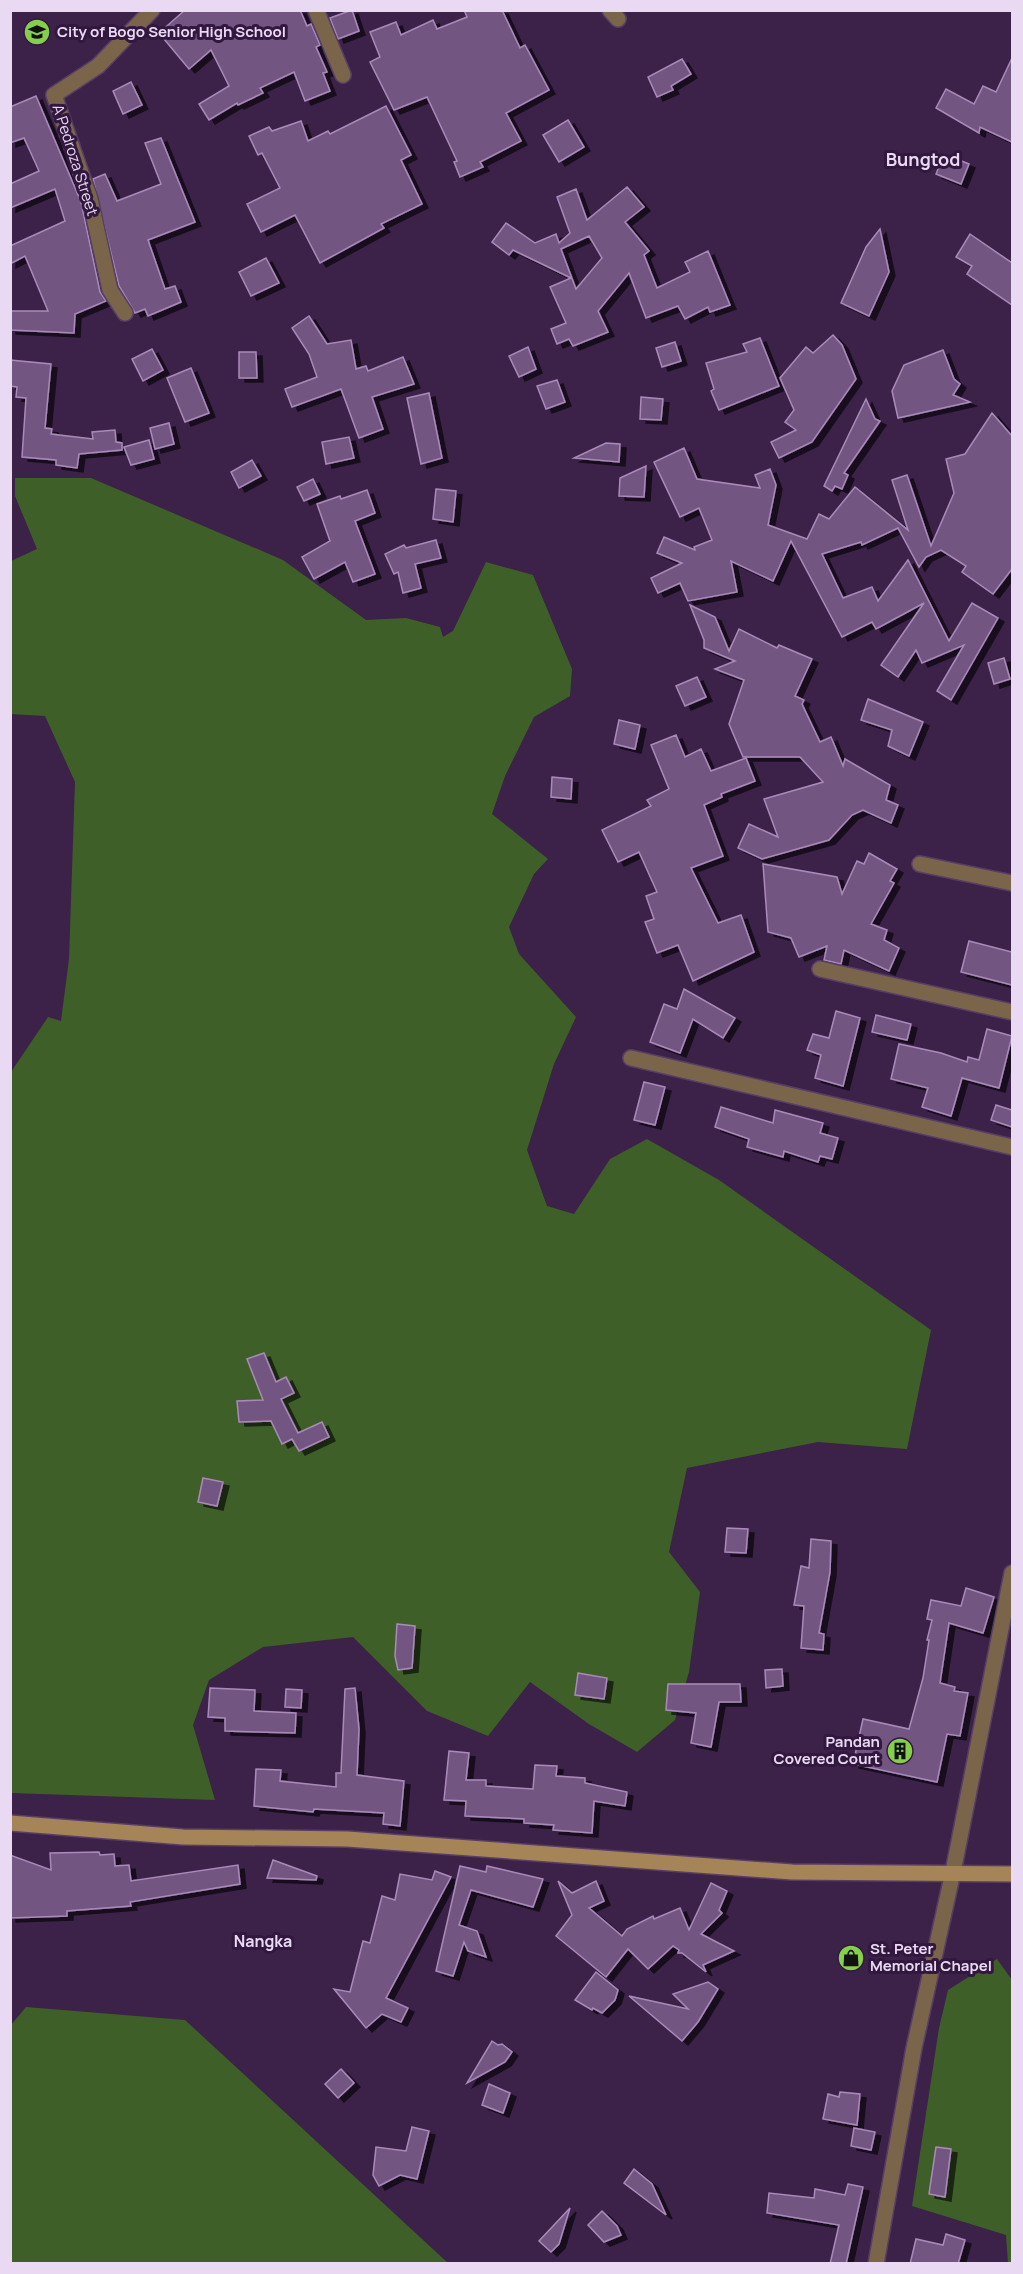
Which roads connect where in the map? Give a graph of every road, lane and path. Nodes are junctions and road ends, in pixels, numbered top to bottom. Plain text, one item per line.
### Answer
1 (152, 10) edge
2 (316, 10) edge
3 (342, 75) dead end
4 (125, 313) dead end
5 (920, 864) dead end
6 (1012, 883) edge
7 (820, 969) dead end
8 (1012, 1012) edge
9 (631, 1058) dead end
10 (1012, 1147) edge
11 (1012, 1572) edge
12 (10, 1823) edge
13 (953, 1872) junction
14 (1012, 1874) edge
15 (876, 2264) edge

1 - 4 street, A Pedroza Street
2 - 3 street
5 - 6 street
7 - 8 street
9 - 10 street
11 - 13 street
12 - 13 main road
13 - 14 main road
13 - 15 street

